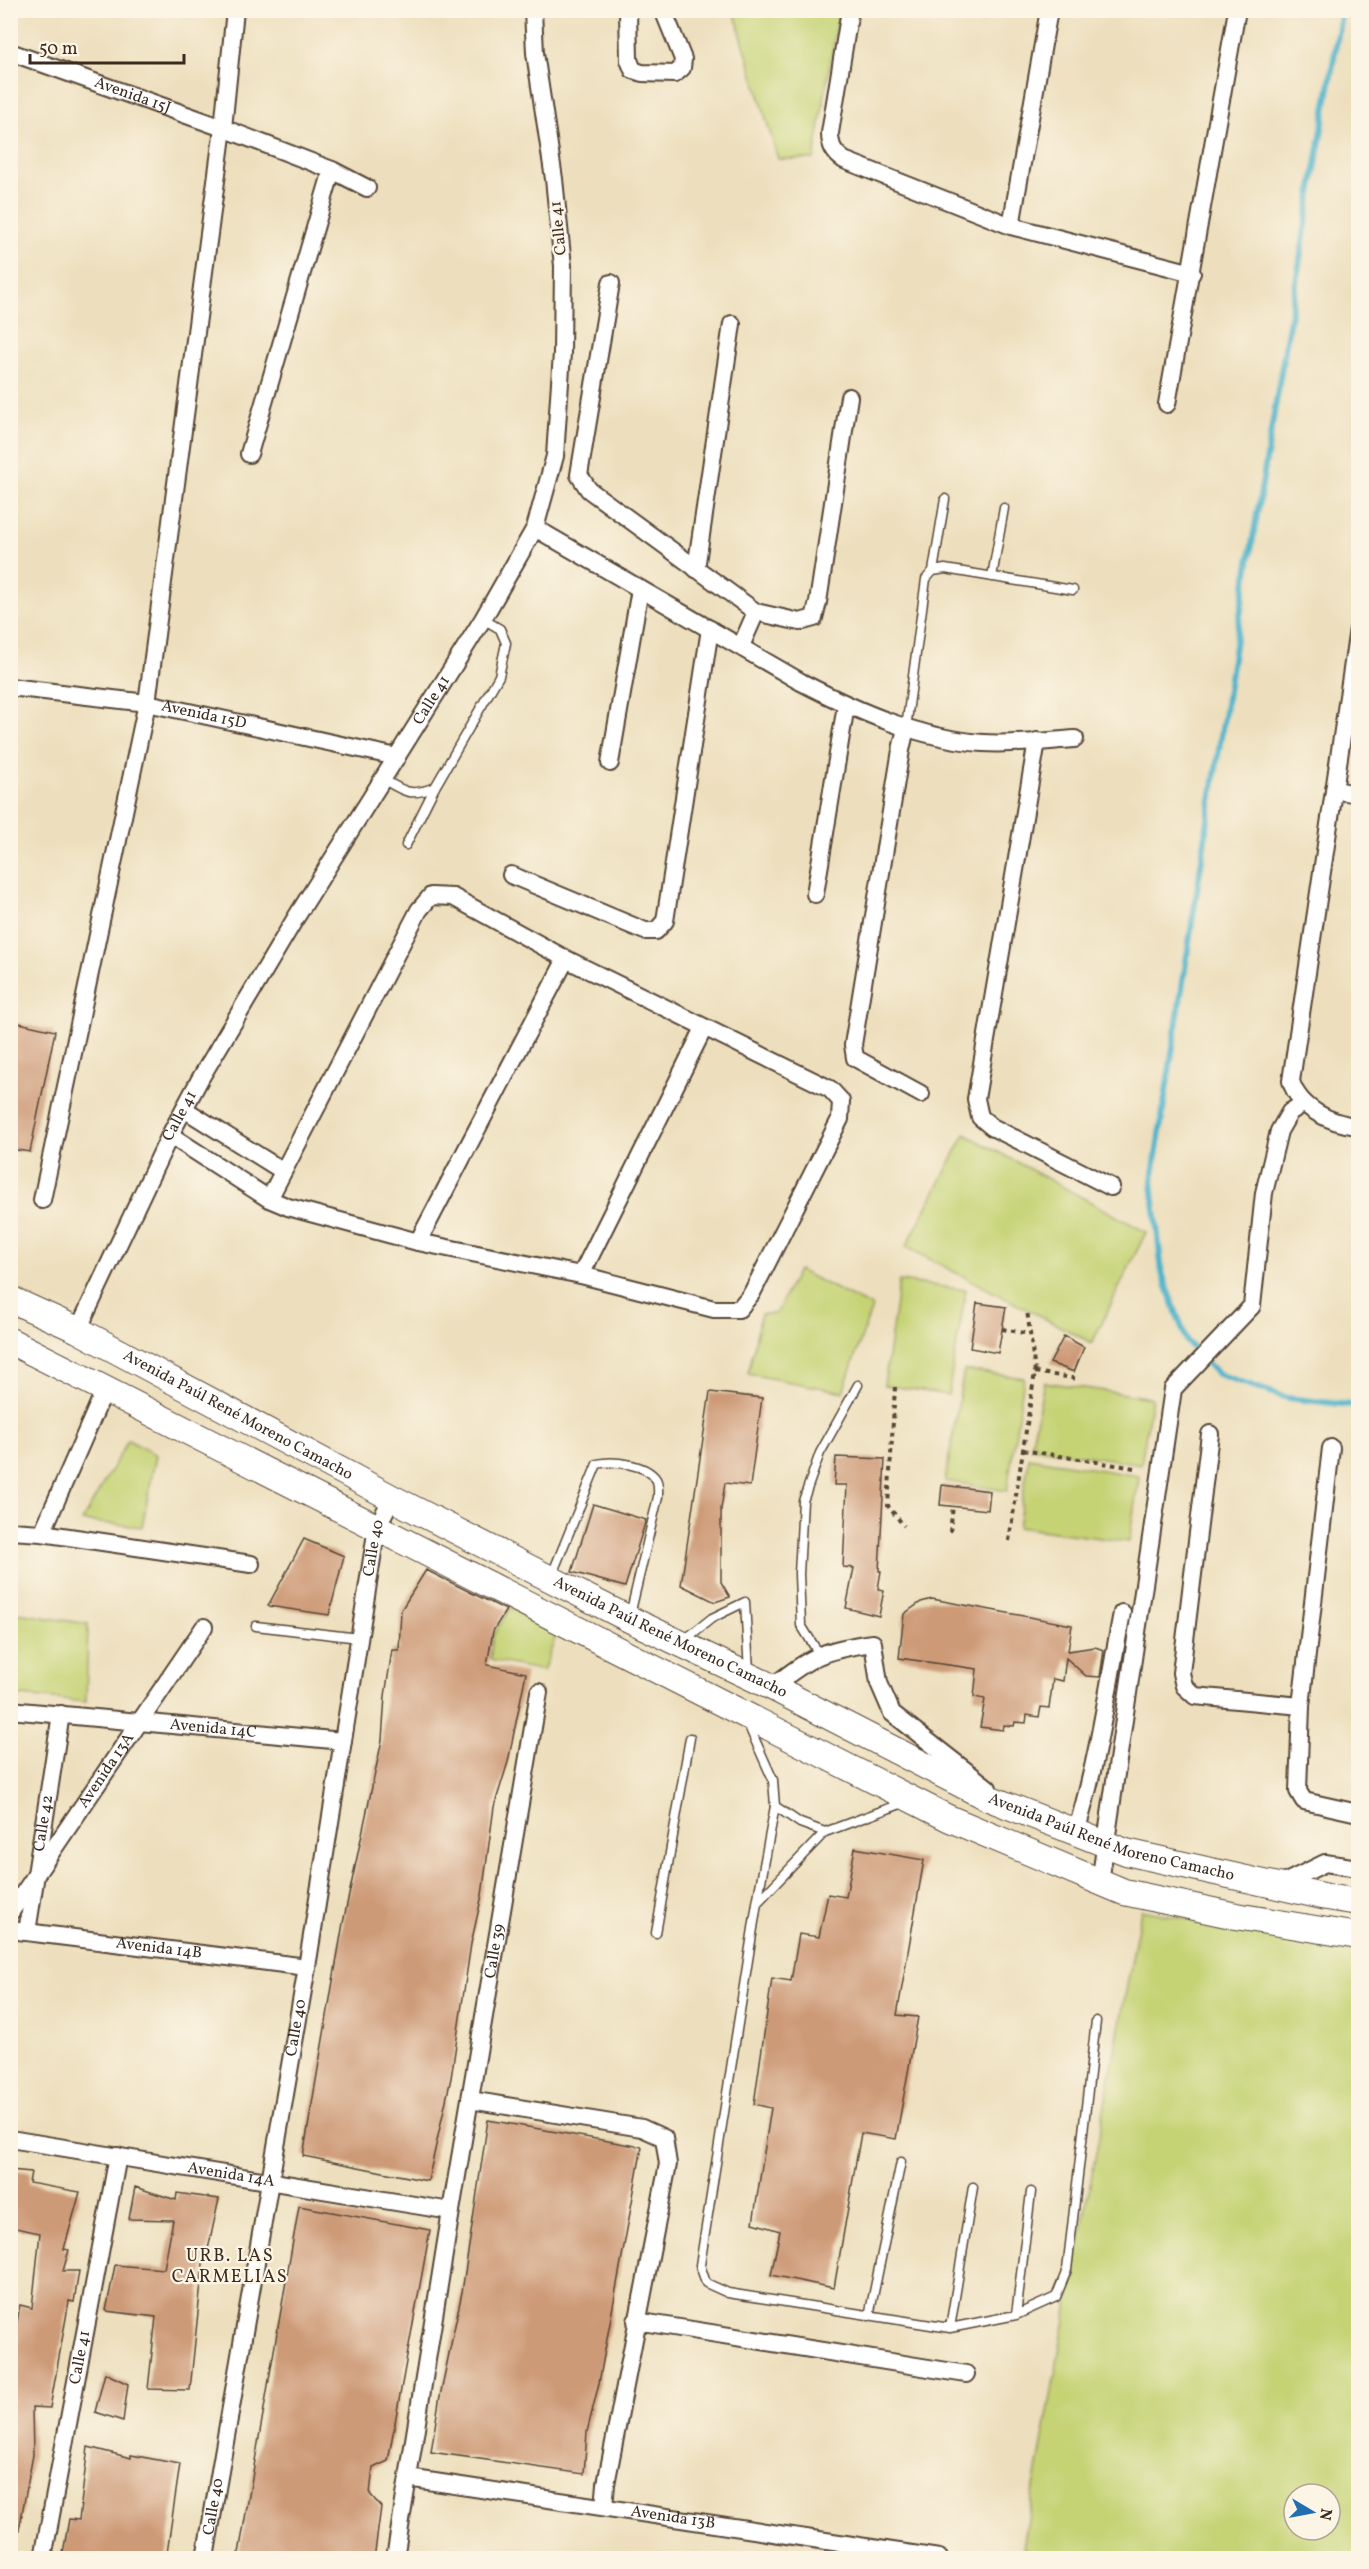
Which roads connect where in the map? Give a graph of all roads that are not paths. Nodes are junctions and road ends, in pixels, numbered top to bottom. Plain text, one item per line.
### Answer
1 (235, 10) edge
2 (533, 10) edge
3 (628, 10) edge
4 (663, 10) edge
5 (850, 10) edge
6 (1049, 10) edge
7 (1237, 10) edge
8 (10, 52) edge
9 (223, 128) junction
10 (332, 170) junction
11 (368, 188) dead end
12 (1011, 226) junction
13 (1192, 273) junction
14 (611, 284) dead end
15 (732, 324) dead end
16 (849, 397) dead end
17 (1167, 404) dead end
18 (249, 454) dead end
19 (945, 499) dead end
20 (1004, 508) dead end
21 (535, 528) junction
22 (696, 569) junction
23 (933, 571) junction
24 (992, 577) junction
25 (640, 589) junction
26 (1073, 590) dead end
27 (756, 612) junction
28 (483, 619) junction
29 (710, 629) junction
30 (1359, 629) edge
31 (741, 646) junction
32 (10, 687) edge
33 (147, 703) junction
34 (846, 705) junction
35 (906, 728) junction
36 (1075, 739) dead end
37 (1037, 741) junction
38 (397, 757) junction
39 (610, 763) dead end
40 (383, 779) junction
41 (435, 787) junction
42 (1334, 790) junction
43 (1359, 794) edge
44 (406, 845) dead end
45 (511, 875) dead end
46 (815, 894) dead end
47 (566, 959) junction
48 (704, 1028) junction
49 (921, 1094) dead end
50 (1304, 1103) junction
51 (184, 1109) junction
52 (1359, 1126) edge
53 (170, 1135) junction
54 (283, 1171) junction
55 (1111, 1187) dead end
56 (269, 1199) junction
57 (42, 1200) dead end
58 (418, 1242) junction
59 (581, 1275) junction
60 (10, 1299) edge
61 (78, 1330) junction
62 (10, 1341) edge
63 (858, 1385) dead end
64 (106, 1388) junction
65 (1210, 1434) dead end
66 (1331, 1448) dead end
67 (392, 1498) junction
68 (377, 1527) junction
69 (10, 1531) edge
70 (42, 1533) junction
71 (251, 1564) dead end
72 (551, 1578) junction
73 (1122, 1613) dead end
74 (629, 1619) junction
75 (256, 1626) dead end
76 (204, 1627) dead end
77 (359, 1638) junction
78 (680, 1643) junction
79 (819, 1654) junction
80 (761, 1682) junction
81 (539, 1692) dead end
82 (1301, 1706) junction
83 (10, 1710) edge
84 (743, 1713) junction
85 (61, 1714) junction
86 (690, 1738) dead end
87 (343, 1741) junction
88 (913, 1800) junction
89 (775, 1806) junction
90 (1017, 1809) junction
91 (1359, 1813) edge
92 (825, 1832) junction
93 (1076, 1832) junction
94 (1107, 1844) junction
95 (1359, 1868) edge
96 (1100, 1882) junction
97 (1278, 1886) junction
98 (1359, 1902) edge
99 (757, 1903) junction
100 (10, 1913) edge
101 (19, 1931) edge
102 (656, 1932) dead end
103 (1359, 1936) edge
104 (307, 1967) junction
105 (1096, 2020) dead end
106 (470, 2100) junction
107 (10, 2139) edge
108 (118, 2156) junction
109 (901, 2162) dead end
110 (269, 2183) junction
111 (973, 2187) dead end
112 (1031, 2192) dead end
113 (451, 2211) junction
114 (1016, 2315) junction
115 (869, 2316) junction
116 (636, 2321) junction
117 (950, 2328) junction
118 (966, 2374) dead end
119 (408, 2478) junction
120 (604, 2507) junction
121 (43, 2559) edge
122 (205, 2559) edge
123 (395, 2559) edge
124 (939, 2559) edge

1 - 9 street
2 - 21 street, Calle 41
3 - 4 street
5 - 12 street
6 - 12 street
7 - 13 street
8 - 9 street, Avenida 15J
9 - 10 street, Avenida 15J
9 - 33 street
10 - 11 street, Avenida 15J
10 - 18 street
12 - 13 street
13 - 17 street
14 - 22 street
15 - 22 street
16 - 27 street
19 - 23 lane
20 - 24 lane
21 - 25 street
21 - 28 street, Calle 41
22 - 27 street
23 - 24 lane
23 - 35 lane
24 - 26 lane
25 - 29 street
25 - 39 street
27 - 31 street
28 - 38 street, Calle 41
28 - 41 lane
29 - 31 street
29 - 45 street
30 - 42 street
31 - 34 street
32 - 33 street, Avenida 15D
33 - 38 street, Avenida 15D
33 - 57 street
34 - 35 street
34 - 46 street
35 - 37 street
35 - 49 street
36 - 37 street
37 - 55 street
38 - 40 street, Calle 41
40 - 41 lane
40 - 51 street, Calle 41
41 - 44 lane
42 - 43 street
42 - 50 street
47 - 48 street
47 - 54 street
47 - 58 street
48 - 59 street
48 - 59 street
50 - 52 street
50 - 94 street
51 - 53 street, Calle 41
51 - 54 street
53 - 56 street
53 - 61 street, Calle 41
54 - 56 street
56 - 58 street
58 - 59 street
60 - 61 main road, Avenida Paúl René Moreno Camacho
61 - 67 main road, Avenida Paúl René Moreno Camacho
62 - 64 main road, Avenida Paúl René Moreno Camacho
63 - 79 lane
64 - 68 main road, Avenida Paúl René Moreno Camacho
64 - 70 street
65 - 82 street
66 - 82 street
67 - 68 street, Calle 40
67 - 72 main road, Avenida Paúl René Moreno Camacho
68 - 77 street, Calle 40
68 - 84 main road, Avenida Paúl René Moreno Camacho
69 - 70 street
70 - 71 street
72 - 74 main road, Avenida Paúl René Moreno Camacho
72 - 74 lane
73 - 93 street
74 - 78 main road, Avenida Paúl René Moreno Camacho
75 - 77 lane
76 - 100 street, Avenida 13A
77 - 87 street, Calle 40
78 - 80 main road, Avenida Paúl René Moreno Camacho
78 - 80 lane
79 - 80 street
79 - 90 street
80 - 90 main road, Avenida Paúl René Moreno Camacho
81 - 106 street, Calle 39
82 - 91 street
83 - 85 street, Avenida 14C
84 - 88 main road, Avenida Paúl René Moreno Camacho
84 - 89 lane
85 - 87 street, Avenida 14C
85 - 101 street, Calle 42
86 - 102 lane
87 - 104 street, Calle 40
88 - 92 lane
88 - 96 main road, Avenida Paúl René Moreno Camacho
89 - 92 lane
89 - 99 lane
90 - 93 main road, Avenida Paúl René Moreno Camacho
92 - 99 lane
93 - 94 main road, Avenida Paúl René Moreno Camacho
94 - 96 street
94 - 97 main road, Avenida Paúl René Moreno Camacho
95 - 97 street
96 - 103 main road, Avenida Paúl René Moreno Camacho
97 - 98 main road, Avenida Paúl René Moreno Camacho
99 - 115 lane
101 - 104 street, Avenida 14B
104 - 110 street, Calle 40
105 - 114 lane
106 - 113 street, Calle 39
106 - 116 street
107 - 108 street, Avenida 14A
108 - 110 street, Avenida 14A
108 - 121 street, Calle 41
109 - 115 lane
110 - 113 street, Avenida 14A
110 - 122 street, Calle 40
111 - 117 lane
112 - 114 lane
113 - 119 street, Calle 39
114 - 117 lane
115 - 117 lane
116 - 118 street
116 - 120 street
119 - 120 street, Avenida 13B
119 - 123 street, Calle 39
120 - 124 street, Avenida 13B

